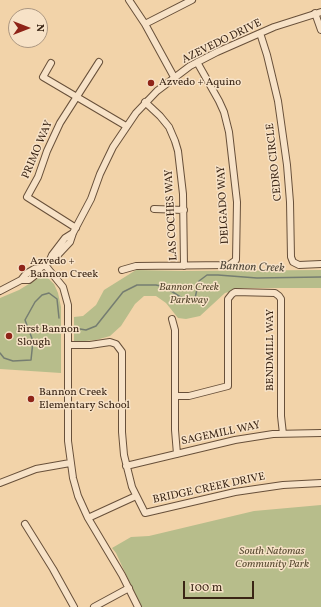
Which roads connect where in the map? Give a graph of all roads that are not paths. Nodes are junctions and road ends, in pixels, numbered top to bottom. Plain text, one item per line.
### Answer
1 (129, 0) edge
2 (190, 0) edge
3 (318, 12) edge
4 (145, 24) junction
5 (321, 30) edge
6 (260, 33) junction
7 (99, 62) dead end
8 (197, 62) junction
9 (51, 63) dead end
10 (174, 77) junction
11 (76, 97) junction
12 (146, 102) junction
13 (126, 126) junction
14 (154, 209) dead end
15 (184, 210) junction
16 (74, 231) junction
17 (321, 264) edge
18 (45, 265) junction
19 (184, 266) junction
20 (122, 270) dead end
21 (0, 291) edge
22 (172, 319) dead end
23 (68, 345) junction
24 (175, 396) junction
25 (321, 433) edge
26 (282, 434) junction
27 (177, 454) junction
28 (70, 463) junction
29 (126, 466) junction
30 (0, 483) edge
31 (321, 483) edge
32 (136, 496) junction
33 (88, 518) junction
34 (25, 524) dead end
35 (129, 588) junction
36 (74, 607) edge
37 (94, 607) edge
38 (138, 607) edge

1 - 4 street
2 - 4 street
3 - 5 street
3 - 6 street, AZEVEDO DRIVE
4 - 10 street
6 - 8 street, AZEVEDO DRIVE
6 - 17 street, CEDRO CIRCLE
7 - 11 street, PRIMO WAY
8 - 10 street, AZEVEDO DRIVE
8 - 19 street, DELGADO WAY
9 - 11 street
10 - 12 street, AZEVEDO DRIVE
11 - 13 street
11 - 16 street, PRIMO WAY
12 - 13 street, AZEVEDO DRIVE
12 - 15 street, LAS COCHES WAY
13 - 16 street, AZEVEDO DRIVE
14 - 15 street
15 - 19 street, LAS COCHES WAY
16 - 18 street, AZEVEDO DRIVE
18 - 21 street, AZEVEDO DRIVE
18 - 23 street
19 - 20 street, DELGADO WAY
22 - 24 street
23 - 28 street
23 - 29 street
24 - 26 street, BENDMILL WAY
24 - 27 street
25 - 26 street, SAGEMILL WAY
26 - 27 street, SAGEMILL WAY
27 - 29 street, SAGEMILL WAY
28 - 30 street
28 - 33 street
29 - 32 street
31 - 32 street, BRIDGE CREEK DRIVE
32 - 33 street
33 - 35 street
34 - 36 street
35 - 37 street
35 - 38 street

